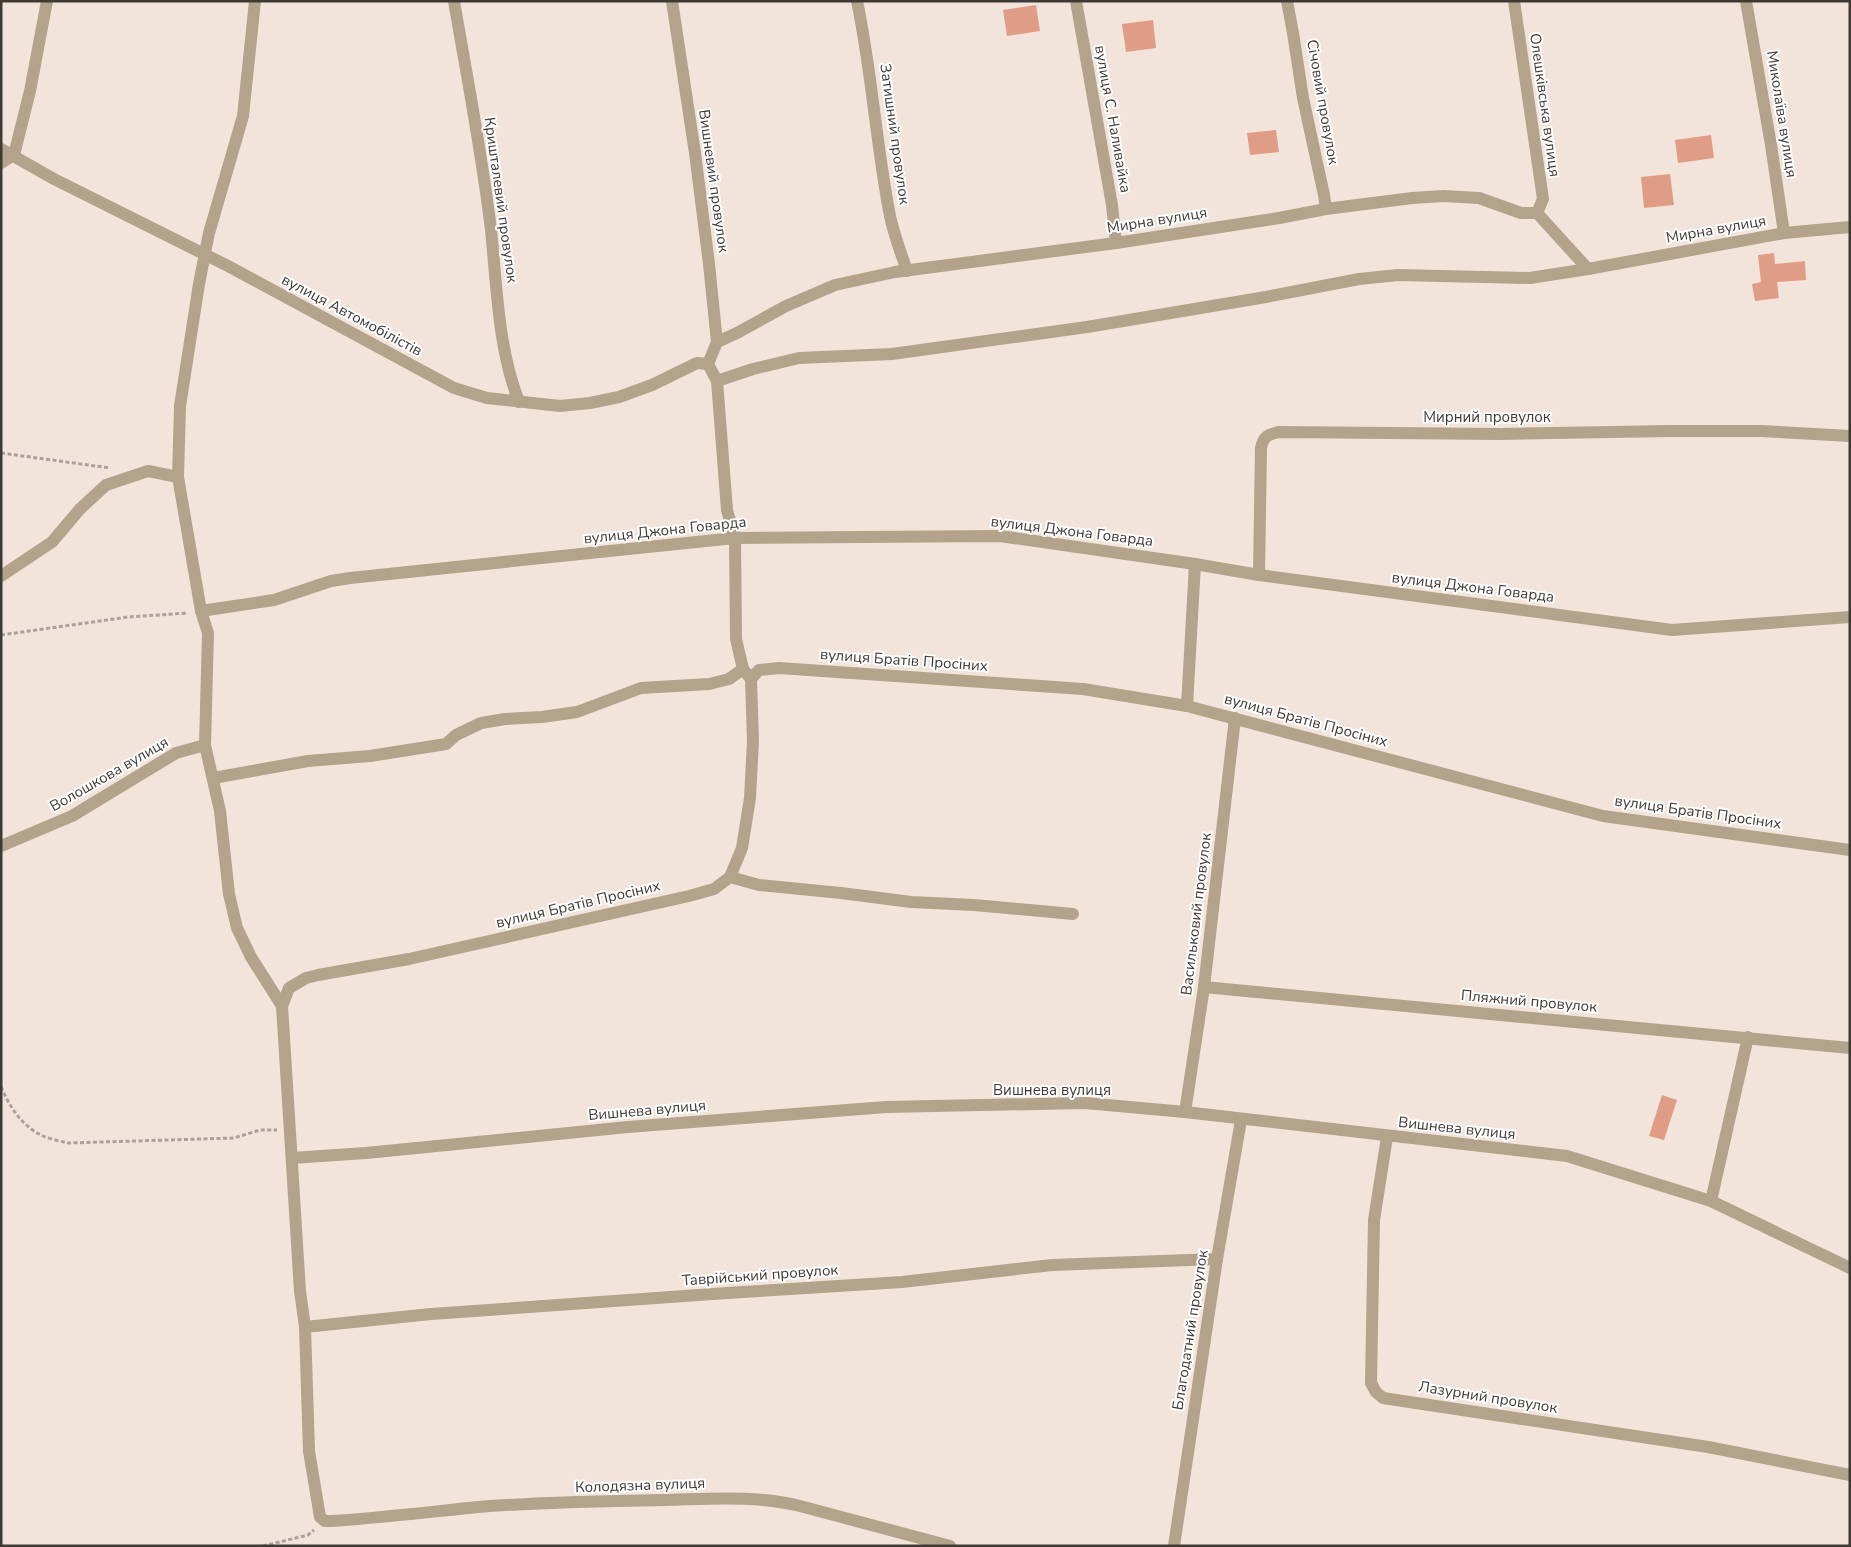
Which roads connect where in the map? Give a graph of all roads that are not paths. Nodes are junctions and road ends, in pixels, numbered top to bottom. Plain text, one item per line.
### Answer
1 (47, 1) edge
2 (255, 1) edge
3 (454, 1) edge
4 (672, 1) edge
5 (857, 1) edge
6 (1076, 1) edge
7 (1287, 1) edge
8 (1514, 1) edge
9 (1746, 1) edge
10 (1, 149) edge
11 (14, 155) junction
12 (1, 163) edge
13 (1326, 209) junction
14 (1537, 213) junction
15 (1850, 227) edge
16 (1784, 233) junction
17 (1116, 243) junction
18 (204, 255) junction
19 (1588, 269) junction
20 (907, 271) junction
21 (717, 342) junction
22 (708, 364) junction
23 (718, 381) junction
24 (519, 402) junction
25 (1850, 436) edge
26 (178, 478) junction
27 (735, 538) junction
28 (1195, 564) junction
29 (1259, 575) junction
30 (1, 576) edge
31 (201, 611) junction
32 (1850, 617) edge
33 (747, 674) junction
34 (1187, 706) junction
35 (1235, 718) junction
36 (205, 745) junction
37 (213, 778) junction
38 (1, 846) edge
39 (1850, 850) edge
40 (730, 877) junction
41 (1073, 914) dead end
42 (1204, 987) junction
43 (282, 1006) junction
44 (1748, 1037) junction
45 (1850, 1048) edge
46 (1185, 1112) junction
47 (1241, 1120) junction
48 (1387, 1137) junction
49 (292, 1158) junction
50 (1711, 1201) junction
51 (1217, 1259) junction
52 (1850, 1268) edge
53 (305, 1327) junction
54 (1850, 1475) edge
55 (950, 1546) edge
56 (1174, 1546) edge

1 - 11 street
2 - 18 street
3 - 24 street, Кришталевий провулок
4 - 21 street, Вишневий провулок
5 - 20 street, Затишний провулок
6 - 17 street, вулиця С. Наливайка
7 - 13 street, Січовий провулок
8 - 14 street, Олешківська вулиця
9 - 16 street, Миколаїва вулиця
10 - 11 street, вулиця Автомобілістів
11 - 12 street
11 - 18 street, вулиця Автомобілістів
13 - 14 street, Мирна вулиця
13 - 17 street, Мирна вулиця
14 - 19 street
15 - 16 street, Мирна вулиця
16 - 19 street, Мирна вулиця
17 - 20 street, Мирна вулиця
18 - 24 street, вулиця Автомобілістів
18 - 26 street
19 - 23 street, Мирна вулиця
20 - 21 street, Мирна вулиця
21 - 22 street, Вишневий провулок
22 - 23 street
22 - 24 street, вулиця Автомобілістів
23 - 27 street
25 - 29 street, Мирний провулок
26 - 30 street
26 - 31 street
27 - 28 street, вулиця Джона Говарда
27 - 31 street, вулиця Джона Говарда
27 - 33 street
28 - 29 street, вулиця Джона Говарда
28 - 34 street
29 - 32 street, вулиця Джона Говарда
31 - 36 street
33 - 34 street, вулиця Братів Просіних
33 - 37 street, вулиця Братів Просіних
33 - 40 street
34 - 35 street, вулиця Братів Просіних
35 - 39 street, вулиця Братів Просіних
35 - 42 street, Васильковий провулок
36 - 37 street
36 - 38 street, Волошкова вулиця
37 - 43 street
40 - 41 street
40 - 43 street, вулиця Братів Просіних
42 - 44 street, Пляжний провулок
42 - 46 street, Васильковий провулок
43 - 49 street
44 - 45 street, Пляжний провулок
44 - 50 street
46 - 47 street, Вишнева вулиця
46 - 49 street, Вишнева вулиця
47 - 48 street, Вишнева вулиця
47 - 51 street, Благодатний провулок
48 - 50 street, Вишнева вулиця
48 - 54 street, Лазурний провулок
49 - 53 street
50 - 52 street, Вишнева вулиця
51 - 53 street, Таврійський провулок
51 - 56 street, Благодатний провулок
53 - 55 street, Колодязна вулиця

